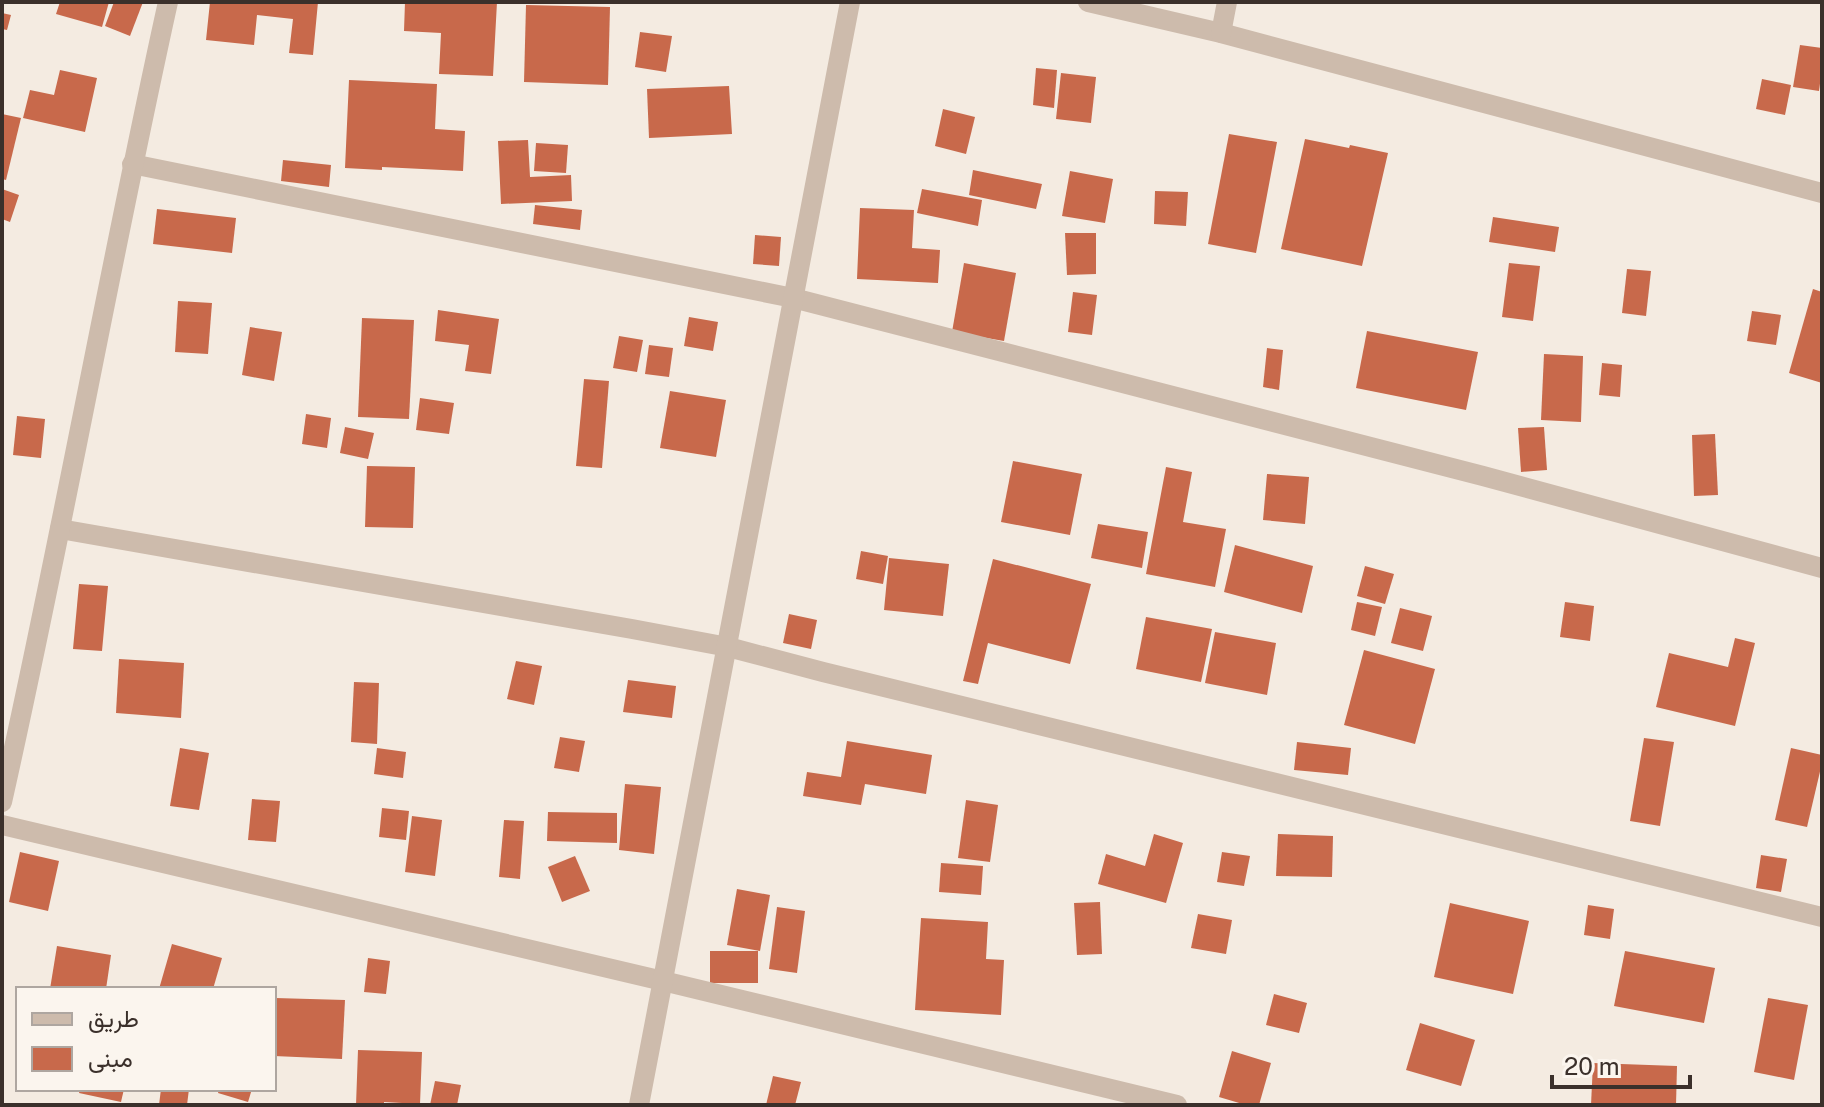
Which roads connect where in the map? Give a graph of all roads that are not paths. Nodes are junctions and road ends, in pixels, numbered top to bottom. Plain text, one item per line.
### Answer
1 (168, 2) edge
2 (850, 2) edge
3 (1088, 2) edge
4 (1227, 2) edge
5 (1221, 33) junction
6 (132, 164) junction
7 (1822, 193) edge
8 (793, 298) junction
9 (60, 529) junction
10 (1822, 568) edge
11 (728, 647) junction
12 (11, 719) edge
13 (2, 802) edge
14 (2, 825) edge
15 (1822, 917) edge
16 (663, 981) junction
17 (639, 1105) edge
18 (1177, 1105) edge

1 - 6 street
2 - 8 street
3 - 5 street
4 - 5 street
5 - 7 street
6 - 8 street
6 - 9 street
8 - 10 street
8 - 11 street
9 - 11 street
9 - 12 street
11 - 15 street
11 - 16 street
12 - 13 street
14 - 16 street
16 - 17 street
16 - 18 street

